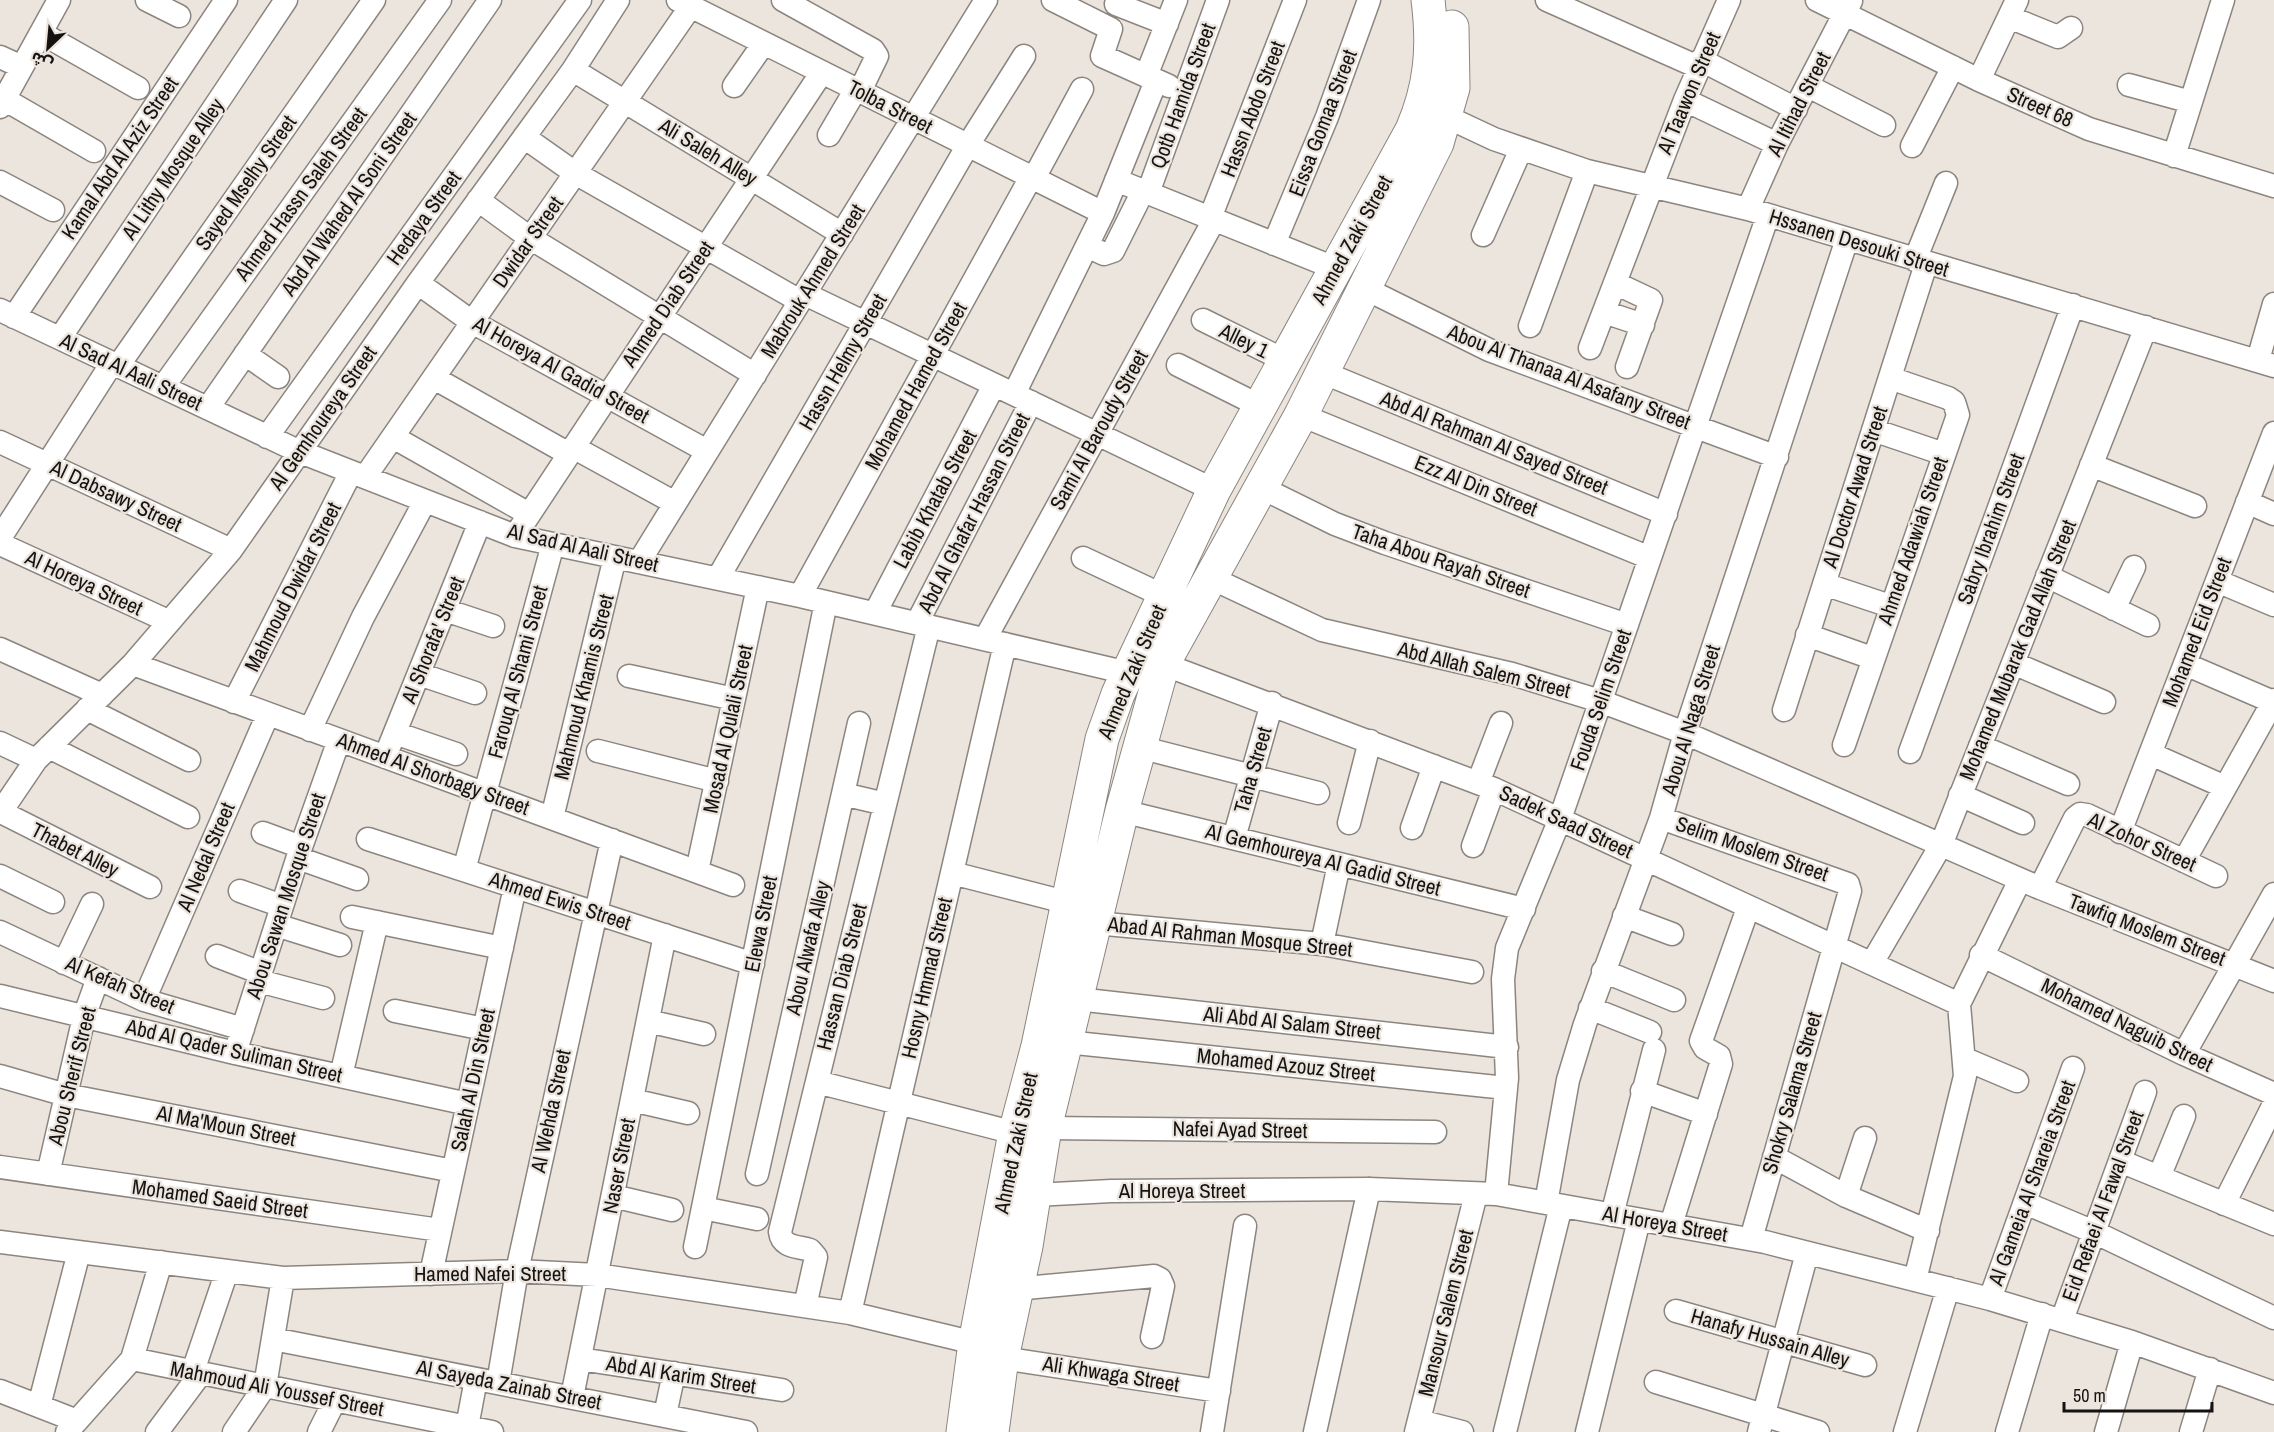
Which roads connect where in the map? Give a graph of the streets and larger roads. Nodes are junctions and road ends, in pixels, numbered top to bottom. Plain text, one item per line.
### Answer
1 (59, 0) edge
2 (147, 0) edge
3 (226, 0) edge
4 (286, 0) edge
5 (374, 0) edge
6 (440, 0) edge
7 (490, 0) edge
8 (580, 0) edge
9 (618, 0) edge
10 (783, 0) edge
11 (986, 0) edge
12 (1053, 0) edge
13 (1176, 0) edge
14 (1218, 0) edge
15 (1295, 0) edge
16 (1369, 0) edge
17 (1428, 0) edge
18 (1448, 0) edge
19 (1547, 0) edge
20 (1729, 0) edge
21 (1817, 0) edge
22 (2223, 0) edge
23 (684, 3) edge
24 (1116, 4) dead end
25 (1849, 7) edge
26 (2013, 8) edge
27 (179, 16) dead end
28 (1167, 24) junction
29 (2071, 28) dead end
30 (41, 33) junction
31 (764, 43) junction
32 (1024, 56) dead end
33 (0, 57) edge
34 (1700, 64) junction
35 (22, 67) junction
36 (1953, 67) junction
37 (573, 70) junction
38 (822, 72) junction
39 (1151, 78) junction
40 (1979, 80) junction
41 (2128, 85) dead end
42 (734, 86) dead end
43 (1809, 86) junction
44 (138, 88) dead end
45 (1082, 88) dead end
46 (858, 90) junction
47 (1184, 93) junction
48 (1685, 100) junction
49 (625, 102) junction
50 (2191, 102) junction
51 (2, 103) edge
52 (1796, 109) junction
53 (1447, 117) junction
54 (914, 118) junction
55 (1884, 124) dead end
56 (829, 135) dead end
57 (524, 137) junction
58 (1777, 144) junction
59 (968, 145) junction
60 (1912, 146) dead end
61 (1521, 149) junction
62 (94, 151) dead end
63 (2174, 156) junction
64 (1587, 171) junction
65 (575, 173) junction
66 (1032, 177) junction
67 (751, 178) junction
68 (1116, 180) junction
69 (0, 182) edge
70 (1946, 183) dead end
71 (1650, 186) junction
72 (2274, 186) edge
73 (1145, 192) junction
74 (478, 200) junction
75 (53, 210) dead end
76 (1758, 212) junction
77 (1103, 213) junction
78 (1212, 219) junction
79 (842, 234) junction
80 (1483, 235) dead end
81 (530, 238) junction
82 (1847, 239) junction
83 (1274, 244) junction
84 (1086, 246) junction
85 (706, 248) junction
86 (1921, 262) junction
87 (1337, 269) junction
88 (418, 283) junction
89 (1615, 283) junction
90 (1364, 288) junction
91 (802, 297) junction
92 (2274, 304) edge
93 (2073, 305) junction
94 (1604, 312) junction
95 (7, 313) edge
96 (659, 317) junction
97 (1203, 320) dead end
98 (472, 322) junction
99 (866, 323) junction
100 (1643, 325) junction
101 (1530, 326) dead end
102 (2146, 327) junction
103 (60, 338) junction
104 (1590, 348) dead end
105 (245, 354) junction
106 (933, 355) junction
107 (1286, 361) junction
108 (2266, 363) edge
109 (115, 364) junction
110 (1178, 365) dead end
111 (1627, 367) dead end
112 (1322, 372) junction
113 (755, 375) junction
114 (278, 377) dead end
115 (434, 378) junction
116 (1890, 378) junction
117 (163, 387) junction
118 (1013, 394) junction
119 (607, 396) junction
120 (1260, 406) junction
121 (208, 408) junction
122 (1301, 415) junction
123 (1696, 427) junction
124 (1873, 430) junction
125 (2274, 433) edge
126 (1097, 434) junction
127 (267, 436) junction
128 (393, 436) junction
129 (0, 442) edge
130 (298, 451) junction
131 (571, 451) junction
132 (707, 451) junction
133 (1944, 454) junction
134 (1777, 457) junction
135 (47, 464) junction
136 (2091, 465) junction
137 (358, 475) junction
138 (1260, 487) junction
139 (1214, 490) junction
140 (425, 501) junction
141 (2247, 502) junction
142 (675, 503) junction
143 (2195, 506) dead end
144 (529, 514) junction
145 (1666, 514) junction
146 (2274, 514) edge
147 (480, 522) junction
148 (515, 536) junction
149 (0, 538) edge
150 (0, 544) edge
151 (553, 544) junction
152 (231, 550) junction
153 (615, 557) junction
154 (1083, 558) dead end
155 (1650, 558) junction
156 (639, 562) junction
157 (2134, 567) dead end
158 (2047, 576) junction
159 (718, 578) junction
160 (1211, 578) junction
161 (2217, 582) junction
162 (1824, 584) junction
163 (758, 587) junction
164 (800, 596) junction
165 (1164, 596) junction
166 (826, 602) junction
167 (2274, 605) edge
168 (1890, 606) junction
169 (2115, 609) junction
170 (445, 610) junction
171 (875, 613) junction
172 (168, 621) junction
173 (923, 625) junction
174 (1627, 625) junction
175 (2148, 625) dead end
176 (493, 626) dead end
177 (1807, 635) junction
178 (995, 641) junction
179 (0, 649) edge
180 (1872, 658) junction
181 (2013, 663) junction
182 (133, 664) junction
183 (1163, 664) junction
184 (2185, 664) junction
185 (1128, 673) junction
186 (419, 674) junction
187 (629, 676) dead end
188 (475, 693) dead end
189 (734, 699) junction
190 (1600, 701) junction
191 (2273, 701) edge
192 (95, 702) junction
193 (234, 702) junction
194 (2104, 702) dead end
195 (1272, 703) junction
196 (1784, 710) dead end
197 (268, 714) junction
198 (859, 723) dead end
199 (1501, 723) dead end
200 (310, 730) junction
201 (395, 733) junction
202 (1685, 733) junction
203 (339, 740) junction
204 (1370, 741) junction
205 (0, 743) edge
206 (1844, 745) dead end
207 (1980, 746) junction
208 (1139, 747) junction
209 (598, 751) dead end
210 (1910, 752) dead end
211 (42, 753) junction
212 (456, 754) dead end
213 (2151, 754) junction
214 (386, 757) junction
215 (189, 760) dead end
216 (1434, 766) junction
217 (1252, 774) junction
218 (717, 781) junction
219 (2068, 784) dead end
220 (1486, 786) junction
221 (2225, 787) junction
222 (1318, 793) dead end
223 (485, 794) junction
224 (843, 794) junction
225 (1960, 795) junction
226 (885, 804) junction
227 (1122, 811) junction
228 (0, 813) edge
229 (188, 817) dead end
230 (552, 818) junction
231 (1661, 818) junction
232 (1560, 819) junction
233 (1349, 823) dead end
234 (2023, 823) dead end
235 (1412, 828) dead end
236 (2120, 832) junction
237 (263, 833) dead end
238 (1234, 838) junction
239 (368, 839) dead end
240 (612, 840) junction
241 (1941, 845) junction
242 (1473, 846) dead end
243 (300, 852) junction
244 (1647, 860) junction
245 (2184, 861) junction
246 (1340, 864) junction
247 (464, 870) junction
248 (697, 871) junction
249 (952, 873) junction
250 (0, 876) edge
251 (2216, 876) dead end
252 (357, 879) dead end
253 (2030, 884) junction
254 (733, 885) dead end
255 (150, 887) dead end
256 (515, 887) junction
257 (240, 891) dead end
258 (2274, 894) edge
259 (53, 902) dead end
260 (1069, 903) junction
261 (92, 904) dead end
262 (1748, 908) junction
263 (1524, 909) junction
264 (594, 912) junction
265 (279, 916) junction
266 (1624, 916) junction
267 (352, 918) dead end
268 (377, 922) junction
269 (1095, 923) junction
270 (0, 932) edge
271 (1671, 934) dead end
272 (666, 935) junction
273 (1322, 944) junction
274 (340, 945) dead end
275 (1833, 946) junction
276 (502, 948) junction
277 (1982, 955) junction
278 (216, 956) dead end
279 (64, 963) junction
280 (1872, 963) junction
281 (753, 964) junction
282 (2234, 964) junction
283 (1603, 971) junction
284 (1472, 972) dead end
285 (260, 977) junction
286 (98, 978) junction
287 (2274, 981) edge
288 (0, 996) edge
289 (324, 998) dead end
290 (1077, 999) junction
291 (144, 1000) junction
292 (1674, 1000) dead end
293 (1959, 1004) junction
294 (1590, 1008) junction
295 (395, 1011) dead end
296 (84, 1017) junction
297 (648, 1021) junction
298 (243, 1029) junction
299 (484, 1029) junction
300 (704, 1034) dead end
301 (1066, 1042) junction
302 (1507, 1047) junction
303 (235, 1053) junction
304 (2184, 1054) junction
305 (1965, 1059) junction
306 (2073, 1068) dead end
307 (0, 1076) edge
308 (341, 1076) junction
309 (2017, 1081) dead end
310 (817, 1082) junction
311 (1506, 1088) junction
312 (1642, 1091) junction
313 (2145, 1092) dead end
314 (2274, 1094) edge
315 (66, 1095) junction
316 (632, 1100) junction
317 (899, 1102) junction
318 (468, 1104) junction
319 (2274, 1104) edge
320 (688, 1113) dead end
321 (1706, 1114) junction
322 (2184, 1116) dead end
323 (1030, 1131) junction
324 (1435, 1132) dead end
325 (1865, 1138) dead end
326 (2265, 1142) edge
327 (1774, 1157) junction
328 (2120, 1161) junction
329 (0, 1167) edge
330 (453, 1171) junction
331 (48, 1174) junction
332 (757, 1174) dead end
333 (2159, 1177) junction
334 (1368, 1189) junction
335 (1486, 1194) junction
336 (1035, 1195) junction
337 (613, 1196) junction
338 (1846, 1196) junction
339 (2025, 1203) junction
340 (2224, 1204) junction
341 (1554, 1205) junction
342 (703, 1208) junction
343 (672, 1210) dead end
344 (1612, 1215) junction
345 (757, 1220) dead end
346 (1640, 1220) junction
347 (2274, 1224) edge
348 (1671, 1225) junction
349 (1245, 1226) dead end
350 (440, 1230) junction
351 (1928, 1231) junction
352 (2094, 1232) junction
353 (1751, 1239) junction
354 (1010, 1243) junction
355 (696, 1247) dead end
356 (2, 1248) edge
357 (80, 1252) junction
358 (1807, 1253) junction
359 (161, 1263) junction
360 (227, 1271) junction
361 (517, 1271) junction
362 (431, 1274) junction
363 (597, 1275) junction
364 (283, 1278) junction
365 (1915, 1280) junction
366 (1947, 1288) junction
367 (1015, 1289) junction
368 (1990, 1299) junction
369 (805, 1306) junction
370 (1676, 1311) dead end
371 (850, 1313) junction
372 (2052, 1317) junction
373 (2274, 1318) edge
374 (1152, 1337) dead end
375 (273, 1339) junction
376 (1783, 1342) junction
377 (2133, 1342) junction
378 (989, 1350) junction
379 (132, 1359) junction
380 (579, 1359) junction
381 (1865, 1365) dead end
382 (2210, 1369) junction
383 (197, 1372) junction
384 (674, 1373) junction
385 (487, 1381) junction
386 (1656, 1382) dead end
387 (265, 1386) junction
388 (782, 1390) dead end
389 (0, 1391) edge
390 (1219, 1391) junction
391 (2274, 1394) edge
392 (572, 1397) junction
393 (335, 1400) junction
394 (39, 1407) junction
395 (665, 1416) junction
396 (403, 1423) edge
397 (1761, 1424) edge
398 (72, 1426) edge
399 (1417, 1427) edge
400 (480, 1430) edge
401 (158, 1432) edge
402 (234, 1432) edge
403 (319, 1432) edge
404 (746, 1432) edge
405 (963, 1432) edge
406 (992, 1432) edge
407 (1212, 1432) edge
408 (1315, 1432) edge
409 (1462, 1432) edge
410 (1505, 1432) edge
411 (1587, 1432) edge
412 (1818, 1432) edge
413 (1905, 1432) edge
414 (2007, 1432) edge
415 (2106, 1432) edge
416 (2192, 1432) edge

1 - 30 street
2 - 27 street
3 - 95 street, Kamal Abd Al Aziz Street
4 - 103 street, Al Lithy Mosque Alley
5 - 109 street, Sayed Mselhy Street
6 - 117 street, Ahmed Hassn Saleh Street
7 - 105 street, Abd Al Wahed Al Soni Street
8 - 127 street, Hedaya Street
9 - 37 street, Al Gemhoureya Street
10 - 46 street
11 - 54 street, Mabrouk Ahmed Street
12 - 39 street
13 - 28 street
14 - 47 street, Qotb Hamida Street
15 - 78 street, Hassn Abdo Street
16 - 83 street, Eissa Gomaa Street
17 - 87 street, Ahmed Zaki Street
18 - 53 street, Ahmed Zaki Street
19 - 34 street
20 - 34 street, Al Taawon Street
21 - 25 street, Street 68
22 - 50 street
23 - 31 street, Tolba Street
23 - 49 street, Dwidar Street
24 - 28 street
25 - 36 street, Street 68
25 - 43 street, Al Itihad Street
26 - 29 street
26 - 40 street
28 - 39 street
30 - 35 street
30 - 44 street
31 - 38 street, Tolba Street
31 - 42 street
32 - 59 street, Hassn Helmy Street
33 - 35 street
34 - 48 street, Al Taawon Street
34 - 52 street
35 - 51 street
36 - 40 street, Street 68
36 - 60 street
37 - 49 street, Ali Saleh Alley
37 - 57 street, Al Gemhoureya Street
38 - 46 street, Tolba Street
38 - 67 street, Ahmed Diab Street
39 - 47 street
39 - 68 street
40 - 63 street, Street 68
41 - 50 street
43 - 52 street, Al Itihad Street
43 - 55 street
45 - 66 street, Mohamed Hamed Street
46 - 54 street, Tolba Street
46 - 56 street
47 - 73 street, Qotb Hamida Street
48 - 58 street
48 - 71 street, Al Taawon Street
49 - 65 street, Dwidar Street
49 - 67 street, Ali Saleh Alley
50 - 63 street
51 - 62 street
52 - 58 street, Al Itihad Street
53 - 61 street, Hssanen Desouki Street
53 - 90 street, Ahmed Zaki Street
54 - 59 street, Tolba Street
54 - 79 street, Mabrouk Ahmed Street
57 - 65 street
57 - 74 street, Al Gemhoureya Street
58 - 76 street, Al Itihad Street
59 - 66 street, Tolba Street
59 - 99 street, Hassn Helmy Street
61 - 64 street, Hssanen Desouki Street
61 - 80 street
63 - 72 street, Street 68
64 - 71 street, Hssanen Desouki Street
64 - 101 street
65 - 81 street, Dwidar Street
65 - 85 street
66 - 77 street, Tolba Street
66 - 106 street, Mohamed Hamed Street
67 - 79 street, Ali Saleh Alley
67 - 85 street, Ahmed Diab Street
68 - 73 street
68 - 77 street
69 - 75 street
70 - 86 street, Al Doctor Awad Street
71 - 76 street, Hssanen Desouki Street
71 - 89 street, Al Taawon Street
73 - 78 street
73 - 84 street, Qotb Hamida Street
74 - 81 street
74 - 88 street, Al Gemhoureya Street
76 - 82 street, Hssanen Desouki Street
76 - 123 street, Fouda Selim Street
77 - 84 street
78 - 83 street
78 - 126 street, Sami Al Baroudy Street
79 - 91 street, Mabrouk Ahmed Street
81 - 96 street
81 - 98 street, Dwidar Street
82 - 86 street, Hssanen Desouki Street
82 - 134 street, Abou Al Naga Street
83 - 87 street
84 - 118 street
85 - 91 street
85 - 96 street, Ahmed Diab Street
86 - 93 street, Hssanen Desouki Street
86 - 116 street, Al Doctor Awad Street
87 - 107 street, Ahmed Zaki Street
88 - 98 street, Al Horeya Al Gadid Street
88 - 130 street, Al Gemhoureya Street
89 - 94 street, Al Taawon Street
89 - 100 street
90 - 112 street, Ahmed Zaki Street
90 - 123 street, Abou Al Thanaa Al Asafany Street
91 - 99 street
91 - 113 street, Mabrouk Ahmed Street
92 - 108 street
93 - 102 street, Hssanen Desouki Street
93 - 210 street, Sabry Ibrahim Street
94 - 100 street
94 - 104 street, Al Taawon Street
95 - 103 street, Al Sad Al Aali Street
96 - 113 street
96 - 119 street, Ahmed Diab Street
97 - 107 street, Alley 1
98 - 115 street, Dwidar Street
98 - 119 street, Al Horeya Al Gadid Street
99 - 106 street
99 - 159 street, Hassn Helmy Street
100 - 111 street
102 - 108 street, Hssanen Desouki Street
102 - 136 street, Mohamed Mubarak Gad Allah Street
103 - 109 street, Al Sad Al Aali Street
105 - 114 street
105 - 121 street, Abd Al Wahed Al Soni Street
106 - 118 street
106 - 164 street, Mohamed Hamed Street
107 - 120 street, Ahmed Zaki Street
109 - 117 street, Al Sad Al Aali Street
109 - 135 street, Sayed Mselhy Street
110 - 120 street
112 - 122 street, Ahmed Zaki Street
112 - 145 street, Abd Al Rahman Al Sayed Street
113 - 132 street, Mabrouk Ahmed Street
115 - 128 street, Dwidar Street
115 - 131 street
116 - 124 street, Al Doctor Awad Street
116 - 133 street, Ahmed Adawiah Street
117 - 121 street, Al Sad Al Aali Street
118 - 126 street
118 - 171 street, Labib Khatab Street
118 - 173 street, Abd Al Ghafar Hassan Street
119 - 131 street, Ahmed Diab Street
119 - 132 street, Al Horeya Al Gadid Street
120 - 139 street, Ahmed Zaki Street
121 - 127 street, Al Sad Al Aali Street
122 - 138 street, Ahmed Zaki Street
122 - 155 street, Ezz Al Din Street
123 - 134 street, Abou Al Thanaa Al Asafany Street
123 - 145 street, Fouda Selim Street
124 - 133 street
124 - 162 street, Al Doctor Awad Street
125 - 141 street, Mohamed Eid Street
126 - 139 street
126 - 178 street, Sami Al Baroudy Street
127 - 130 street, Al Sad Al Aali Street
128 - 137 street, Dwidar Street
128 - 144 street
129 - 135 street, Al Dabsawy Street
130 - 137 street, Al Sad Al Aali Street
130 - 152 street, Al Gemhoureya Street
131 - 142 street
131 - 144 street, Ahmed Diab Street
132 - 142 street, Mabrouk Ahmed Street
133 - 168 street, Ahmed Adawiah Street
134 - 202 street, Abou Al Naga Street
135 - 149 street, Sayed Mselhy Street
135 - 152 street, Al Dabsawy Street
136 - 143 street
136 - 158 street, Mohamed Mubarak Gad Allah Street
137 - 140 street, Al Sad Al Aali Street
137 - 193 street, Mahmoud Dwidar Street
138 - 160 street, Ahmed Zaki Street
138 - 174 street, Taha Abou Rayah Street
139 - 165 street, Ahmed Zaki Street
140 - 147 street, Al Sad Al Aali Street
140 - 200 street
141 - 146 street
141 - 161 street, Mohamed Eid Street
142 - 156 street, Mabrouk Ahmed Street
144 - 148 street, Ahmed Diab Street
145 - 155 street, Fouda Selim Street
147 - 148 street, Al Sad Al Aali Street
147 - 170 street, Al Shorafa' Street
148 - 151 street, Al Sad Al Aali Street
150 - 172 street, Al Horeya Street
151 - 153 street, Al Sad Al Aali Street
151 - 223 street, Farouq Al Shami Street
152 - 172 street, Al Gemhoureya Street
153 - 156 street, Al Sad Al Aali Street
153 - 230 street, Mahmoud Khamis Street
154 - 165 street
155 - 174 street, Fouda Selim Street
156 - 159 street, Al Sad Al Aali Street
157 - 169 street
158 - 169 street
158 - 181 street, Mohamed Mubarak Gad Allah Street
159 - 163 street, Al Sad Al Aali Street
160 - 183 street, Ahmed Zaki Street
160 - 190 street, Abd Allah Salem Street
161 - 167 street
161 - 184 street, Mohamed Eid Street
162 - 168 street
162 - 177 street, Al Doctor Awad Street
163 - 164 street, Al Sad Al Aali Street
163 - 189 street, Mosad Al Qulali Street
164 - 166 street, Al Sad Al Aali Street
165 - 185 street, Ahmed Zaki Street
166 - 171 street, Al Sad Al Aali Street
166 - 281 street, Elewa Street
168 - 180 street, Ahmed Adawiah Street
169 - 175 street
170 - 176 street
170 - 186 street, Al Shorafa' Street
171 - 173 street, Al Sad Al Aali Street
172 - 182 street, Al Gemhoureya Street
173 - 178 street, Al Sad Al Aali Street
173 - 226 street, Hassan Diab Street
174 - 190 street, Fouda Selim Street
177 - 180 street
177 - 196 street, Al Doctor Awad Street
178 - 185 street, Al Sad Al Aali Street
178 - 249 street, Hosny Hmmad Street
179 - 192 street
180 - 206 street, Ahmed Adawiah Street
181 - 194 street
181 - 207 street, Mohamed Mubarak Gad Allah Street
182 - 192 street, Al Gemhoureya Street
182 - 193 street, Ahmed Al Shorbagy Street
183 - 195 street, Sadek Saad Street
183 - 208 street, Ahmed Zaki Street
184 - 191 street
184 - 213 street, Mohamed Eid Street
185 - 260 street, Ahmed Zaki Street
186 - 188 street
186 - 201 street, Al Shorafa' Street
187 - 189 street
189 - 218 street, Mosad Al Qulali Street
190 - 202 street, Abd Allah Salem Street
190 - 232 street, Fouda Selim Street
191 - 221 street
192 - 211 street, Al Gemhoureya Street
192 - 215 street
193 - 197 street, Ahmed Al Shorbagy Street
195 - 204 street, Sadek Saad Street
195 - 217 street, Taha Street
197 - 200 street, Ahmed Al Shorbagy Street
197 - 291 street, Al Nedal Street
198 - 224 street, Abou Alwafa Alley
199 - 220 street
200 - 203 street, Ahmed Al Shorbagy Street
201 - 212 street
201 - 214 street, Al Shorafa' Street
202 - 231 street, Abou Al Naga Street
202 - 241 street, Abd Allah Salem Street
203 - 214 street, Ahmed Al Shorbagy Street
203 - 243 street, Abou Sawan Mosque Street
204 - 216 street, Sadek Saad Street
204 - 233 street
205 - 211 street
207 - 219 street
207 - 225 street, Mohamed Mubarak Gad Allah Street
208 - 217 street
208 - 227 street, Ahmed Zaki Street
209 - 218 street
211 - 228 street, Al Gemhoureya Street
211 - 229 street
213 - 221 street
213 - 236 street, Mohamed Eid Street
214 - 223 street, Ahmed Al Shorbagy Street
216 - 220 street, Sadek Saad Street
216 - 235 street
217 - 222 street
217 - 238 street, Taha Street
218 - 248 street, Mosad Al Qulali Street
220 - 232 street, Sadek Saad Street
220 - 242 street
221 - 245 street
223 - 230 street, Ahmed Al Shorbagy Street
223 - 247 street, Farouq Al Shami Street
224 - 226 street
224 - 332 street, Abou Alwafa Alley
225 - 234 street
225 - 241 street, Mohamed Mubarak Gad Allah Street
226 - 310 street, Hassan Diab Street
227 - 238 street, Al Gemhoureya Al Gadid Street
227 - 269 street, Ahmed Zaki Street
228 - 255 street, Thabet Alley
230 - 240 street, Ahmed Al Shorbagy Street
231 - 244 street, Abou Al Naga Street
231 - 275 street, Selim Moslem Street
232 - 244 street, Sadek Saad Street
232 - 263 street, Fouda Selim Street
236 - 245 street, Al Zohor Street
236 - 253 street, Al Zohor Street
237 - 243 street
238 - 246 street, Al Gemhoureya Al Gadid Street
239 - 247 street, Ahmed Ewis Street
240 - 248 street, Ahmed Al Shorbagy Street
240 - 264 street, Al Wehda Street
241 - 253 street, Abd Allah Salem Street
241 - 280 street, Mohamed Mubarak Gad Allah Street
243 - 252 street
243 - 265 street, Abou Sawan Mosque Street
244 - 262 street, Sadek Saad Street
244 - 266 street, Abou Al Naga Street
245 - 251 street, Al Zohor Street
246 - 263 street, Al Gemhoureya Al Gadid Street
246 - 273 street
247 - 256 street, Ahmed Ewis Street
248 - 254 street, Ahmed Al Shorbagy Street
249 - 260 street
249 - 317 street, Hosny Hmmad Street
250 - 259 street
253 - 277 street
253 - 282 street, Tawfiq Moslem Street
256 - 264 street, Ahmed Ewis Street
256 - 276 street, Salah Al Din Street
257 - 265 street
258 - 282 street
260 - 323 street, Ahmed Zaki Street
261 - 279 street
262 - 275 street, Sadek Saad Street
262 - 321 street
263 - 302 street, Fouda Selim Street
264 - 272 street, Ahmed Ewis Street
264 - 361 street, Al Wehda Street
265 - 274 street
265 - 285 street, Abou Sawan Mosque Street
266 - 271 street
266 - 283 street, Abou Al Naga Street
267 - 268 street
268 - 276 street
268 - 308 street
269 - 273 street, Abad Al Rahman Mosque Street
269 - 290 street, Ahmed Zaki Street
270 - 279 street, Al Kefah Street
272 - 281 street, Ahmed Ewis Street
272 - 297 street, Naser Street
273 - 284 street, Abad Al Rahman Mosque Street
275 - 280 street, Sadek Saad Street
275 - 327 street, Shokry Salama Street
276 - 299 street, Salah Al Din Street
277 - 293 street
277 - 304 street, Mohamed Naguib Street
278 - 285 street
279 - 286 street, Al Kefah Street
280 - 293 street, Sadek Saad Street
281 - 342 street, Elewa Street
282 - 287 street, Tawfiq Moslem Street
282 - 304 street
283 - 292 street
283 - 294 street, Abou Al Naga Street
285 - 289 street
285 - 298 street, Abou Sawan Mosque Street
286 - 291 street, Al Kefah Street
286 - 296 street, Abou Sherif Street
288 - 296 street, Abd Al Qader Suliman Street
290 - 301 street, Ahmed Zaki Street
290 - 302 street, Ali Abd Al Salam Street
291 - 298 street, Al Kefah Street
293 - 305 street
294 - 312 street
294 - 341 street, Abou Al Naga Street
295 - 299 street
296 - 303 street, Abd Al Qader Suliman Street
296 - 315 street, Abou Sherif Street
297 - 300 street
297 - 316 street, Naser Street
298 - 303 street, Abou Sawan Mosque Street
299 - 318 street, Salah Al Din Street
301 - 311 street, Mohamed Azouz Street
301 - 323 street, Ahmed Zaki Street
302 - 311 street, Fouda Selim Street
303 - 308 street, Abd Al Qader Suliman Street
304 - 314 street, Mohamed Naguib Street
305 - 309 street
305 - 351 street
306 - 339 street, Al Gameia Al Shareia Street
307 - 315 street, Al Ma'Moun Street
308 - 318 street, Abd Al Qader Suliman Street
310 - 317 street, Nafei Ayad Street
310 - 369 street, Hassan Diab Street
311 - 335 street, Fouda Selim Street
312 - 321 street
312 - 344 street
313 - 328 street, Eid Refaei Al Fawal Street
315 - 330 street, Al Ma'Moun Street
315 - 331 street, Abou Sherif Street
316 - 320 street
316 - 337 street, Naser Street
317 - 323 street, Nafei Ayad Street
317 - 371 street, Hosny Hmmad Street
318 - 330 street, Salah Al Din Street
319 - 326 street
321 - 348 street
322 - 333 street
323 - 324 street, Nafei Ayad Street
323 - 336 street, Ahmed Zaki Street
323 - 354 street, Ahmed Zaki Street
325 - 338 street
326 - 340 street
327 - 338 street
327 - 353 street, Shokry Salama Street
328 - 333 street
328 - 352 street, Eid Refaei Al Fawal Street
329 - 331 street, Mohamed Saeid Street
330 - 350 street, Salah Al Din Street
331 - 350 street, Mohamed Saeid Street
333 - 340 street
334 - 335 street, Al Horeya Street
334 - 336 street, Al Horeya Street
334 - 408 street
335 - 341 street, Al Horeya Street
335 - 399 street, Mansour Salem Street
336 - 354 street, Ahmed Zaki Street
337 - 343 street
337 - 363 street, Naser Street
338 - 351 street
339 - 352 street
339 - 368 street, Al Gameia Al Shareia Street
340 - 347 street
341 - 344 street, Al Horeya Street
341 - 410 street, Abou Al Naga Street
342 - 345 street
342 - 355 street, Elewa Street
344 - 346 street, Al Horeya Street
346 - 348 street, Al Horeya Street
346 - 411 street
348 - 353 street, Al Horeya Street
349 - 390 street
350 - 362 street, Salah Al Din Street
351 - 365 street
352 - 372 street, Eid Refaei Al Fawal Street
352 - 373 street
353 - 358 street, Al Horeya Street
354 - 367 street, Ahmed Zaki Street
354 - 378 street, Ahmed Zaki Street
356 - 357 street, Hamed Nafei Street
357 - 359 street, Hamed Nafei Street
357 - 394 street
358 - 365 street, Al Horeya Street
358 - 376 street
359 - 360 street, Hamed Nafei Street
359 - 379 street
360 - 364 street, Hamed Nafei Street
360 - 383 street
361 - 362 street, Hamed Nafei Street
361 - 363 street, Hamed Nafei Street
361 - 385 street, Al Wehda Street
362 - 364 street, Hamed Nafei Street
363 - 369 street, Hamed Nafei Street
363 - 380 street, Naser Street
364 - 375 street
365 - 366 street, Al Horeya Street
366 - 368 street, Al Horeya Street
366 - 413 street
367 - 374 street
367 - 378 street, Ahmed Zaki Street
368 - 372 street, Al Horeya Street
369 - 371 street, Hamed Nafei Street
370 - 376 street, Hanafy Hussain Alley
371 - 378 street, Hamed Nafei Street
372 - 377 street, Al Horeya Street
372 - 414 street, Eid Refaei Al Fawal Street
375 - 385 street, Al Sayeda Zainab Street
375 - 387 street
376 - 381 street, Hanafy Hussain Alley
376 - 397 street
377 - 382 street, Al Horeya Street
377 - 415 street
378 - 390 street, Ali Khwaga Street
378 - 405 street, Ahmed Zaki Street
378 - 406 street, Ahmed Zaki Street
379 - 383 street, Mahmoud Ali Youssef Street
379 - 398 street
380 - 384 street, Abd Al Karim Street
380 - 392 street, Naser Street
382 - 391 street, Al Horeya Street
382 - 416 street
383 - 387 street, Mahmoud Ali Youssef Street
383 - 401 street
384 - 388 street, Abd Al Karim Street
384 - 395 street
385 - 392 street, Al Sayeda Zainab Street
385 - 400 street, Al Wehda Street
386 - 397 street
387 - 393 street, Mahmoud Ali Youssef Street
387 - 402 street
389 - 394 street
390 - 407 street
392 - 395 street, Al Sayeda Zainab Street
393 - 396 street, Mahmoud Ali Youssef Street
393 - 403 street
394 - 398 street
395 - 404 street, Al Sayeda Zainab Street
396 - 400 street, Mahmoud Ali Youssef Street
397 - 412 street
399 - 409 street

